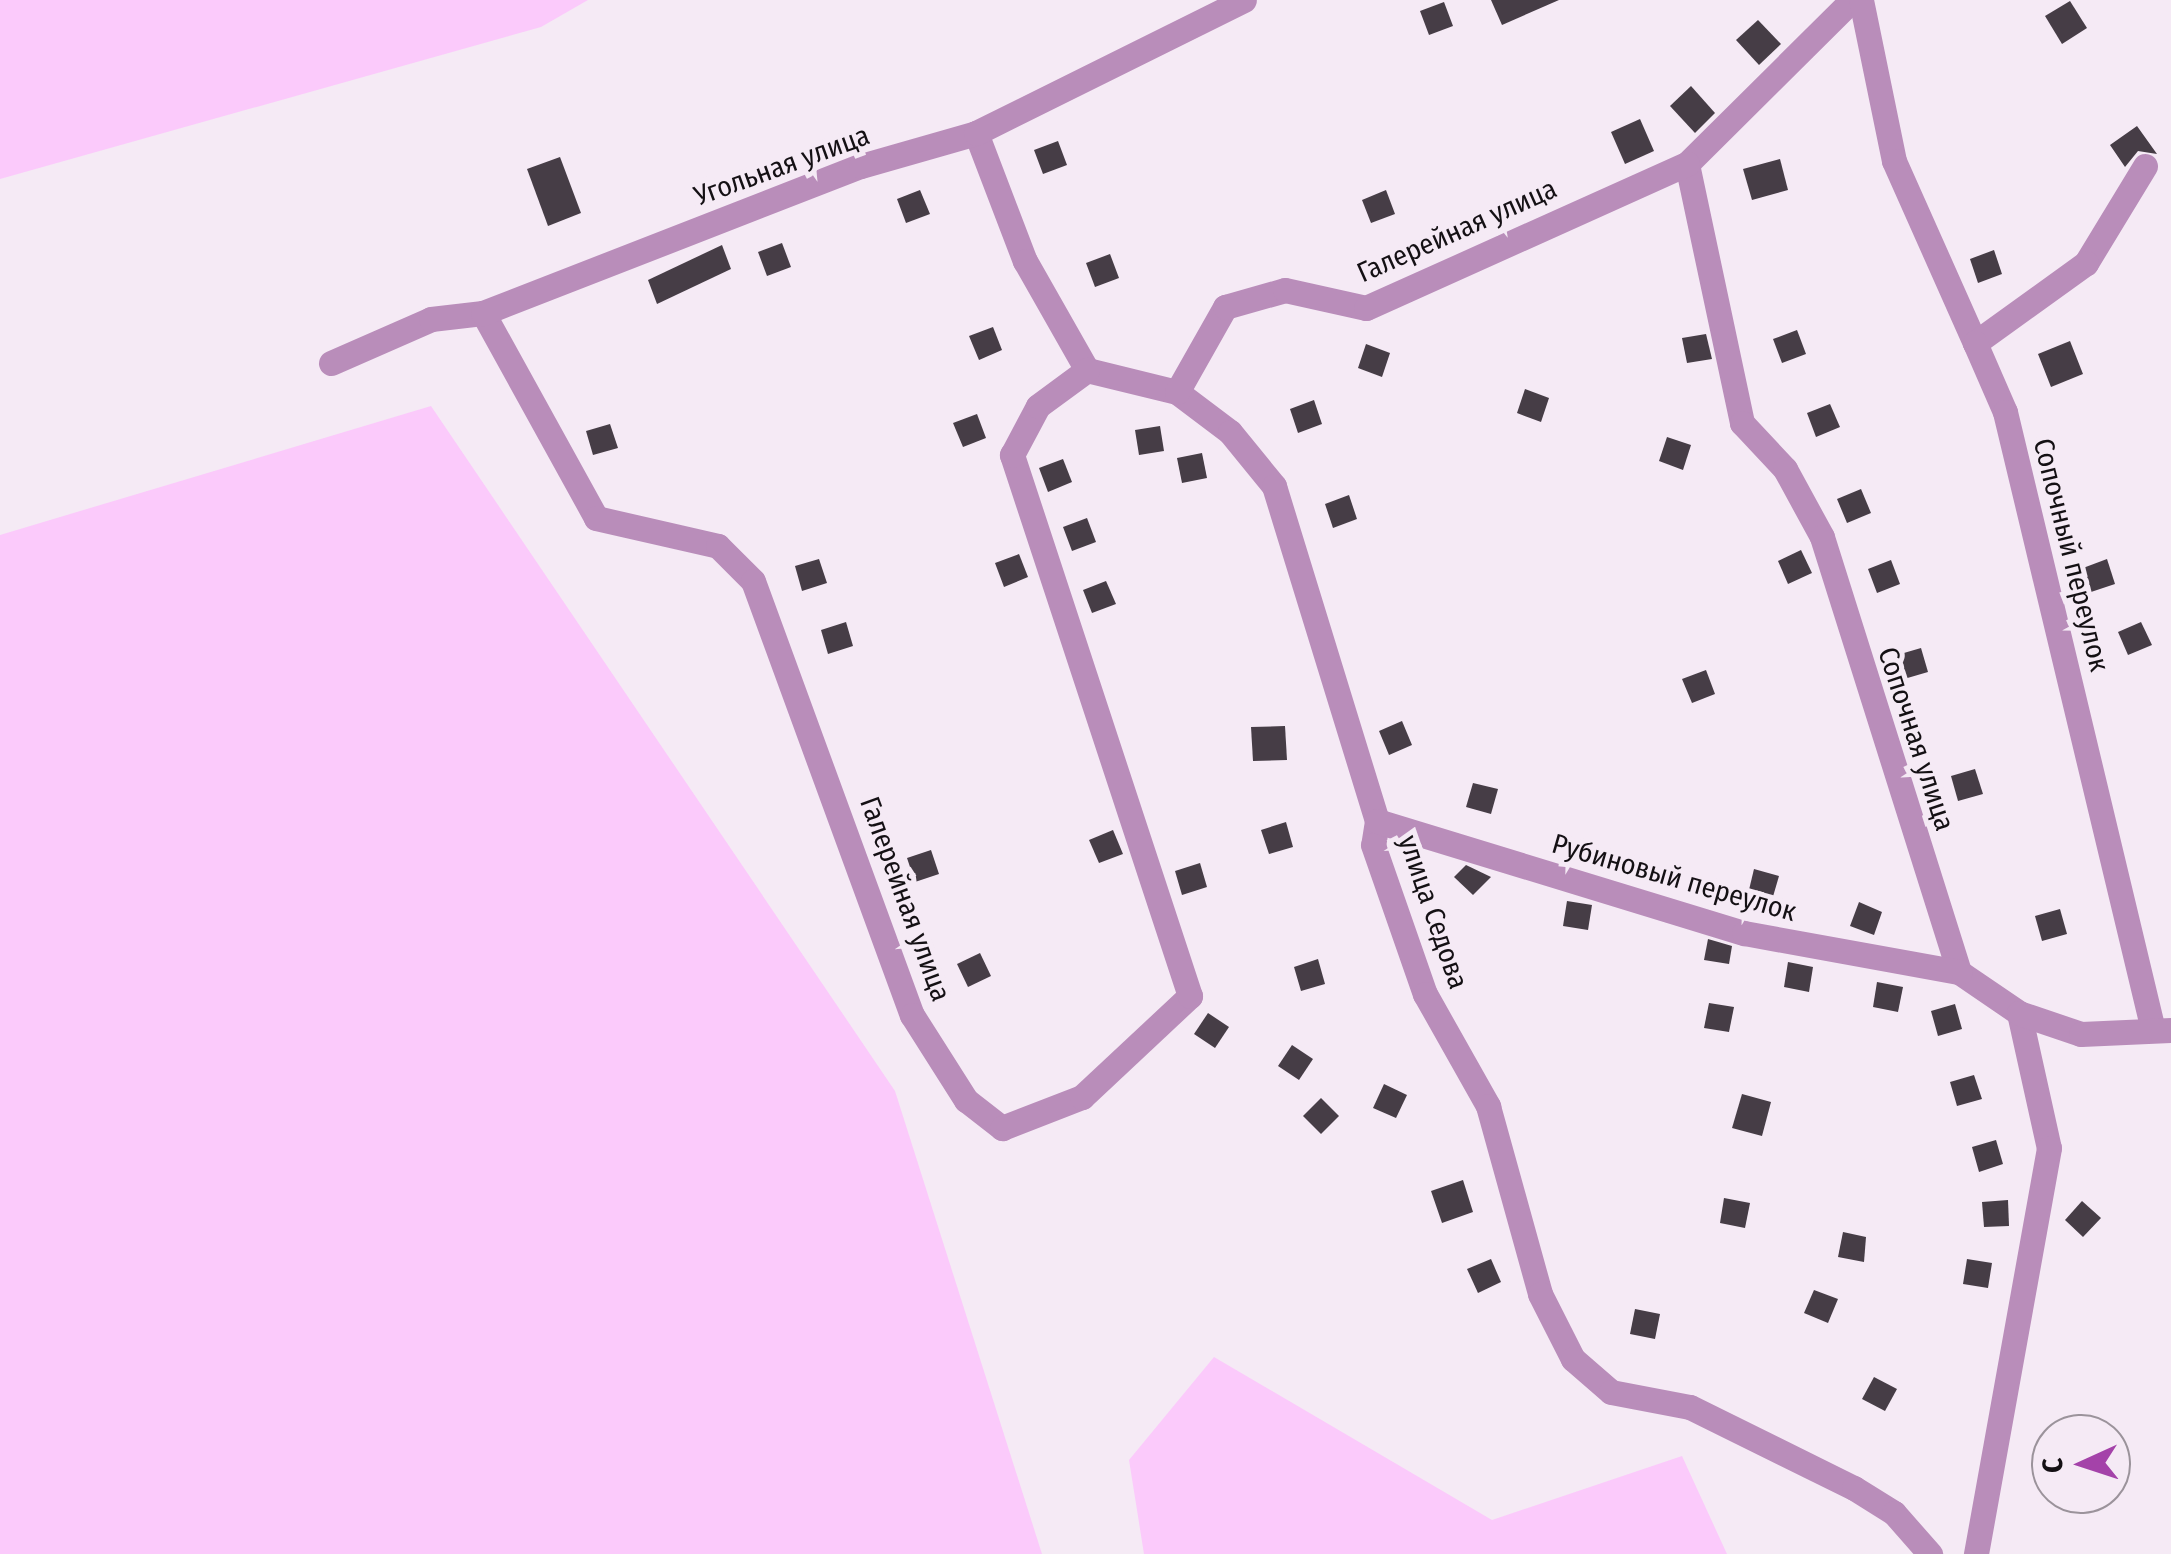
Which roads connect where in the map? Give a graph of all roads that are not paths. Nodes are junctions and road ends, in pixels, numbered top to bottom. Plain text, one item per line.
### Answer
1 (1244, 0) edge
2 (1852, 0) edge
3 (1861, 0) edge
4 (976, 133) junction
5 (1687, 164) junction
6 (2145, 166) dead end
7 (483, 313) junction
8 (1976, 343) junction
9 (332, 363) dead end
10 (1087, 370) junction
11 (1177, 392) junction
12 (1377, 821) junction
13 (1959, 972) junction
14 (2018, 1013) junction
15 (2162, 1030) edge
16 (1930, 1554) edge
17 (1976, 1554) edge

1 - 4 street, Угольная улица
2 - 5 street
3 - 8 street, Сопочный переулок
4 - 7 street, Угольная улица
4 - 10 street
5 - 11 street, Галерейная улица
5 - 13 street, Сопочная улица
6 - 8 street
7 - 9 street, Угольная улица
7 - 10 street, Галерейная улица
8 - 15 street, Сопочный переулок
10 - 11 street, улица Седова
11 - 12 street, улица Седова
12 - 13 street, Рубиновый переулок
12 - 16 street, улица Седова
13 - 14 street
14 - 15 street, Сопочный переулок
14 - 17 street

